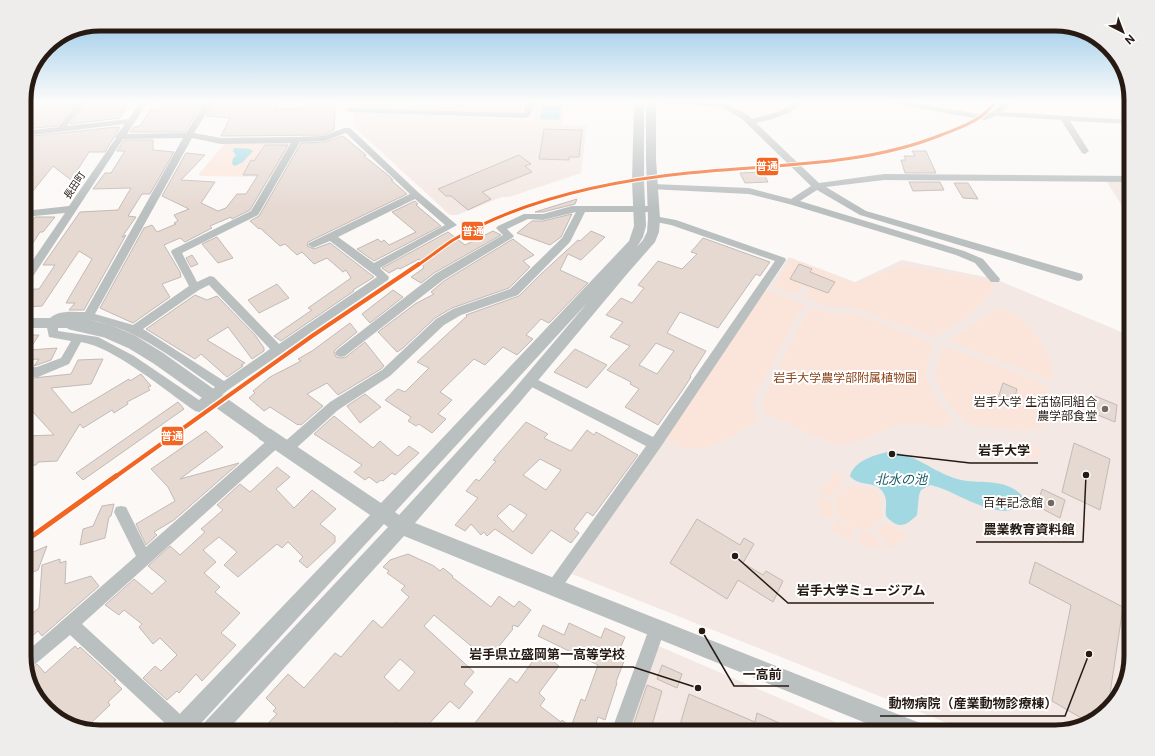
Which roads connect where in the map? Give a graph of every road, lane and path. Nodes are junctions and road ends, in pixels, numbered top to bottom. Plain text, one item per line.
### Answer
1 (119, 137) edge
2 (188, 137) edge
3 (201, 137) edge
4 (326, 137) edge
5 (366, 137) edge
6 (642, 137) edge
7 (651, 137) edge
8 (766, 137) edge
9 (1076, 137) edge
10 (297, 140) junction
11 (1085, 151) dead end
12 (1124, 179) edge
13 (817, 186) junction
14 (653, 187) junction
15 (416, 195) junction
16 (792, 202) junction
17 (72, 209) junction
18 (582, 209) junction
19 (648, 212) junction
20 (31, 213) edge
21 (332, 237) junction
22 (313, 245) dead end
23 (374, 268) junction
24 (31, 270) edge
25 (1078, 277) dead end
26 (995, 279) dead end
27 (195, 287) junction
28 (88, 316) junction
29 (31, 323) edge
30 (52, 323) junction
31 (134, 330) junction
32 (78, 338) junction
33 (278, 350) junction
34 (341, 353) dead end
35 (31, 373) edge
36 (530, 381) junction
37 (224, 387) junction
38 (276, 441) junction
39 (655, 444) junction
40 (121, 512) dead end
41 (383, 514) junction
42 (401, 526) junction
43 (144, 558) junction
44 (553, 588) junction
45 (70, 624) junction
46 (657, 629) junction
47 (31, 659) edge
48 (175, 725) edge
49 (177, 725) edge
50 (217, 725) edge
51 (623, 725) edge
52 (897, 725) edge

1 - 17 street, 長田町
2 - 28 street
3 - 10 street
4 - 10 street
5 - 15 street
6 - 19 street
7 - 14 street
8 - 13 street
9 - 11 street
10 - 27 street
12 - 13 street
13 - 16 street
13 - 25 street
14 - 16 street
14 - 19 street
15 - 21 street
15 - 23 street
16 - 26 street
17 - 20 street
17 - 24 street, 長田町
18 - 19 street
18 - 34 street
18 - 38 street
19 - 36 street
19 - 39 street
19 - 41 street
21 - 22 street
21 - 23 street
23 - 33 street
27 - 31 street
27 - 33 street
28 - 30 street
28 - 31 street
29 - 30 street
30 - 32 street
30 - 38 street, bridge
31 - 37 street
32 - 35 street
32 - 37 street
33 - 37 street
36 - 39 street
36 - 42 street
38 - 41 street
38 - 43 street
39 - 44 street
40 - 43 street
41 - 42 street
41 - 49 street
42 - 44 street
42 - 50 street
43 - 45 street
44 - 46 street
45 - 47 street
45 - 48 street
46 - 51 street
46 - 52 street

